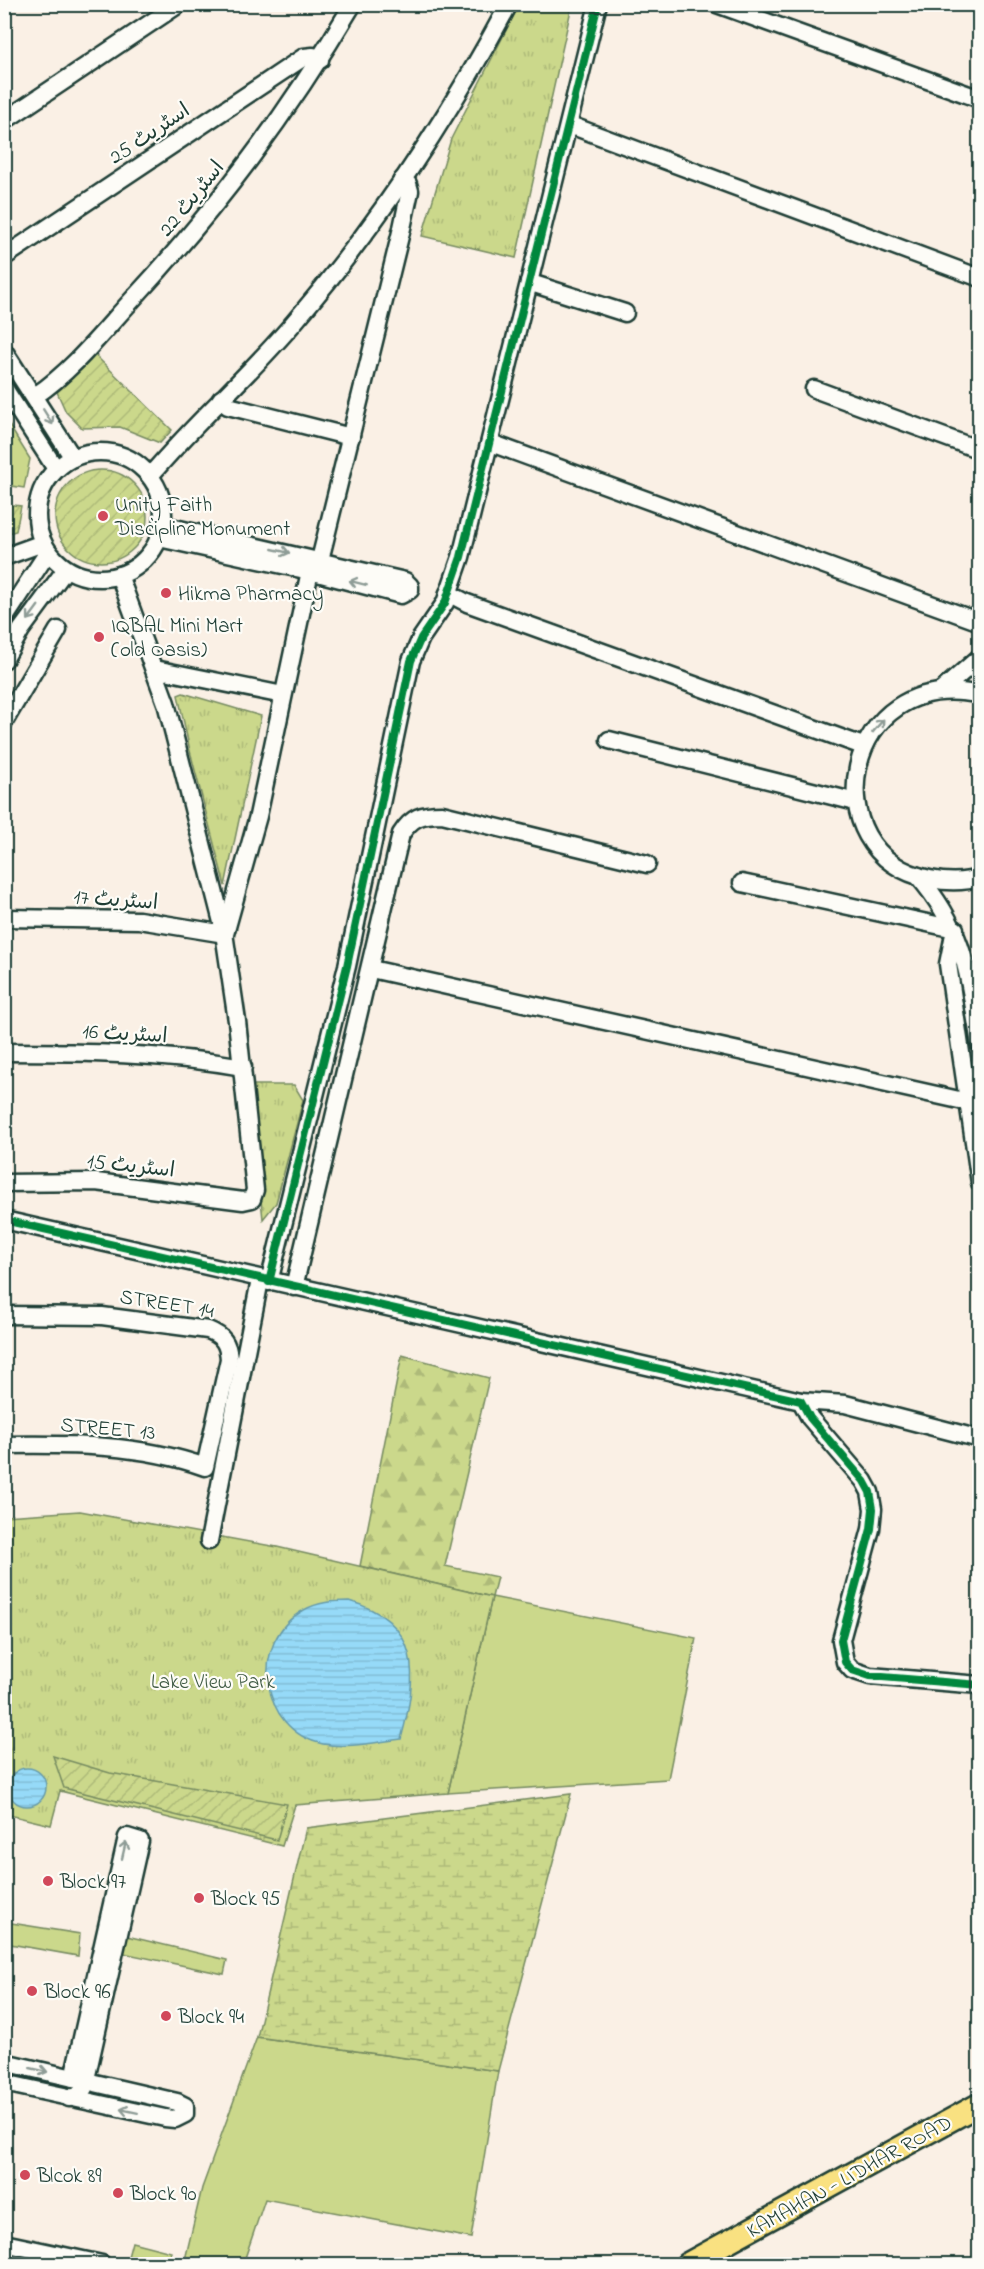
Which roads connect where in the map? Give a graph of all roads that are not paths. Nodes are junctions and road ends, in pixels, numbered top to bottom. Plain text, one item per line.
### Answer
1 (179, 4) edge
2 (353, 4) edge
3 (510, 4) edge
4 (598, 4) edge
5 (717, 4) edge
6 (320, 60) junction
7 (980, 99) edge
8 (4, 121) edge
9 (570, 125) junction
10 (402, 180) junction
11 (4, 257) edge
12 (980, 278) edge
13 (531, 283) junction
14 (625, 313) dead end
15 (4, 351) edge
16 (814, 389) dead end
17 (35, 396) junction
18 (7, 399) edge
19 (221, 399) junction
20 (351, 437) junction
21 (491, 443) junction
22 (980, 450) edge
23 (73, 458) junction
24 (56, 469) junction
25 (150, 476) junction
26 (161, 531) junction
27 (45, 548) junction
28 (4, 557) edge
29 (315, 566) junction
30 (66, 568) junction
31 (119, 575) junction
32 (448, 593) junction
33 (4, 619) edge
34 (980, 622) edge
35 (58, 630) dead end
36 (980, 657) edge
37 (4, 660) edge
38 (155, 669) junction
39 (940, 691) junction
40 (283, 695) junction
41 (980, 695) edge
42 (4, 722) edge
43 (609, 740) dead end
44 (863, 746) junction
45 (856, 802) junction
46 (647, 864) dead end
47 (918, 876) junction
48 (980, 877) edge
49 (742, 883) dead end
50 (4, 918) edge
51 (954, 929) junction
52 (225, 934) junction
53 (370, 969) junction
54 (980, 1044) edge
55 (4, 1052) edge
56 (243, 1067) junction
57 (968, 1102) junction
58 (4, 1183) edge
59 (980, 1183) edge
60 (4, 1220) edge
61 (265, 1281) junction
62 (294, 1287) junction
63 (4, 1315) edge
64 (801, 1401) junction
65 (980, 1439) edge
66 (4, 1445) edge
67 (205, 1467) joint
68 (209, 1540) dead end
69 (980, 1685) edge
70 (108, 1950) junction
71 (4, 2062) edge
72 (78, 2080) junction
73 (4, 2083) edge
74 (69, 2098) junction
75 (980, 2104) edge
76 (4, 2243) edge
77 (102, 2265) edge
78 (687, 2265) edge

1 - 8 street
2 - 6 street, اسٹریٹ 22
3 - 10 street
4 - 9 street
5 - 7 street
6 - 11 street, اسٹریٹ 25
6 - 17 street, اسٹریٹ 22
9 - 12 street
9 - 13 street
10 - 19 street
10 - 20 street
13 - 14 street
13 - 21 street
15 - 17 street
16 - 22 street
17 -> 23 street
18 - 24 street
19 - 20 street
19 - 25 street
20 - 29 street
21 - 32 street
21 - 34 street
23 - 24 street
23 - 25 street
24 - 27 street
25 - 26 street
26 - 29 street
26 - 31 street
27 - 28 street
27 - 30 street
27 - 33 street
29 - 40 street
30 - 31 street
30 -> 37 street
31 - 38 street
32 - 44 street
32 - 61 street
35 - 42 street
36 - 39 street
38 - 40 street
38 - 52 street
39 - 41 street
44 -> 39 street
40 - 52 street
43 - 45 street
44 - 45 street
45 - 47 street
46 - 53 street
47 - 48 street
47 - 51 street
49 - 51 street
50 - 52 street, اسٹریٹ 17
51 - 54 street
51 - 57 street
52 - 56 street
53 - 57 street
53 - 62 street
55 - 56 street, اسٹریٹ 16
56 - 58 street, اسٹریٹ 15
57 - 59 street
60 - 61 street
61 - 62 street
61 - 68 street
62 - 64 street
63 - 67 street, STREET 14
64 - 65 street
64 - 69 street
66 - 67 street, STREET 13
70 -> 70 street
70 - 72 street
71 -> 72 street
72 - 74 street
72 -> 74 street
73 - 74 street
75 - 78 main road, KAMAHAN - LIDHAR ROAD
76 - 77 street

